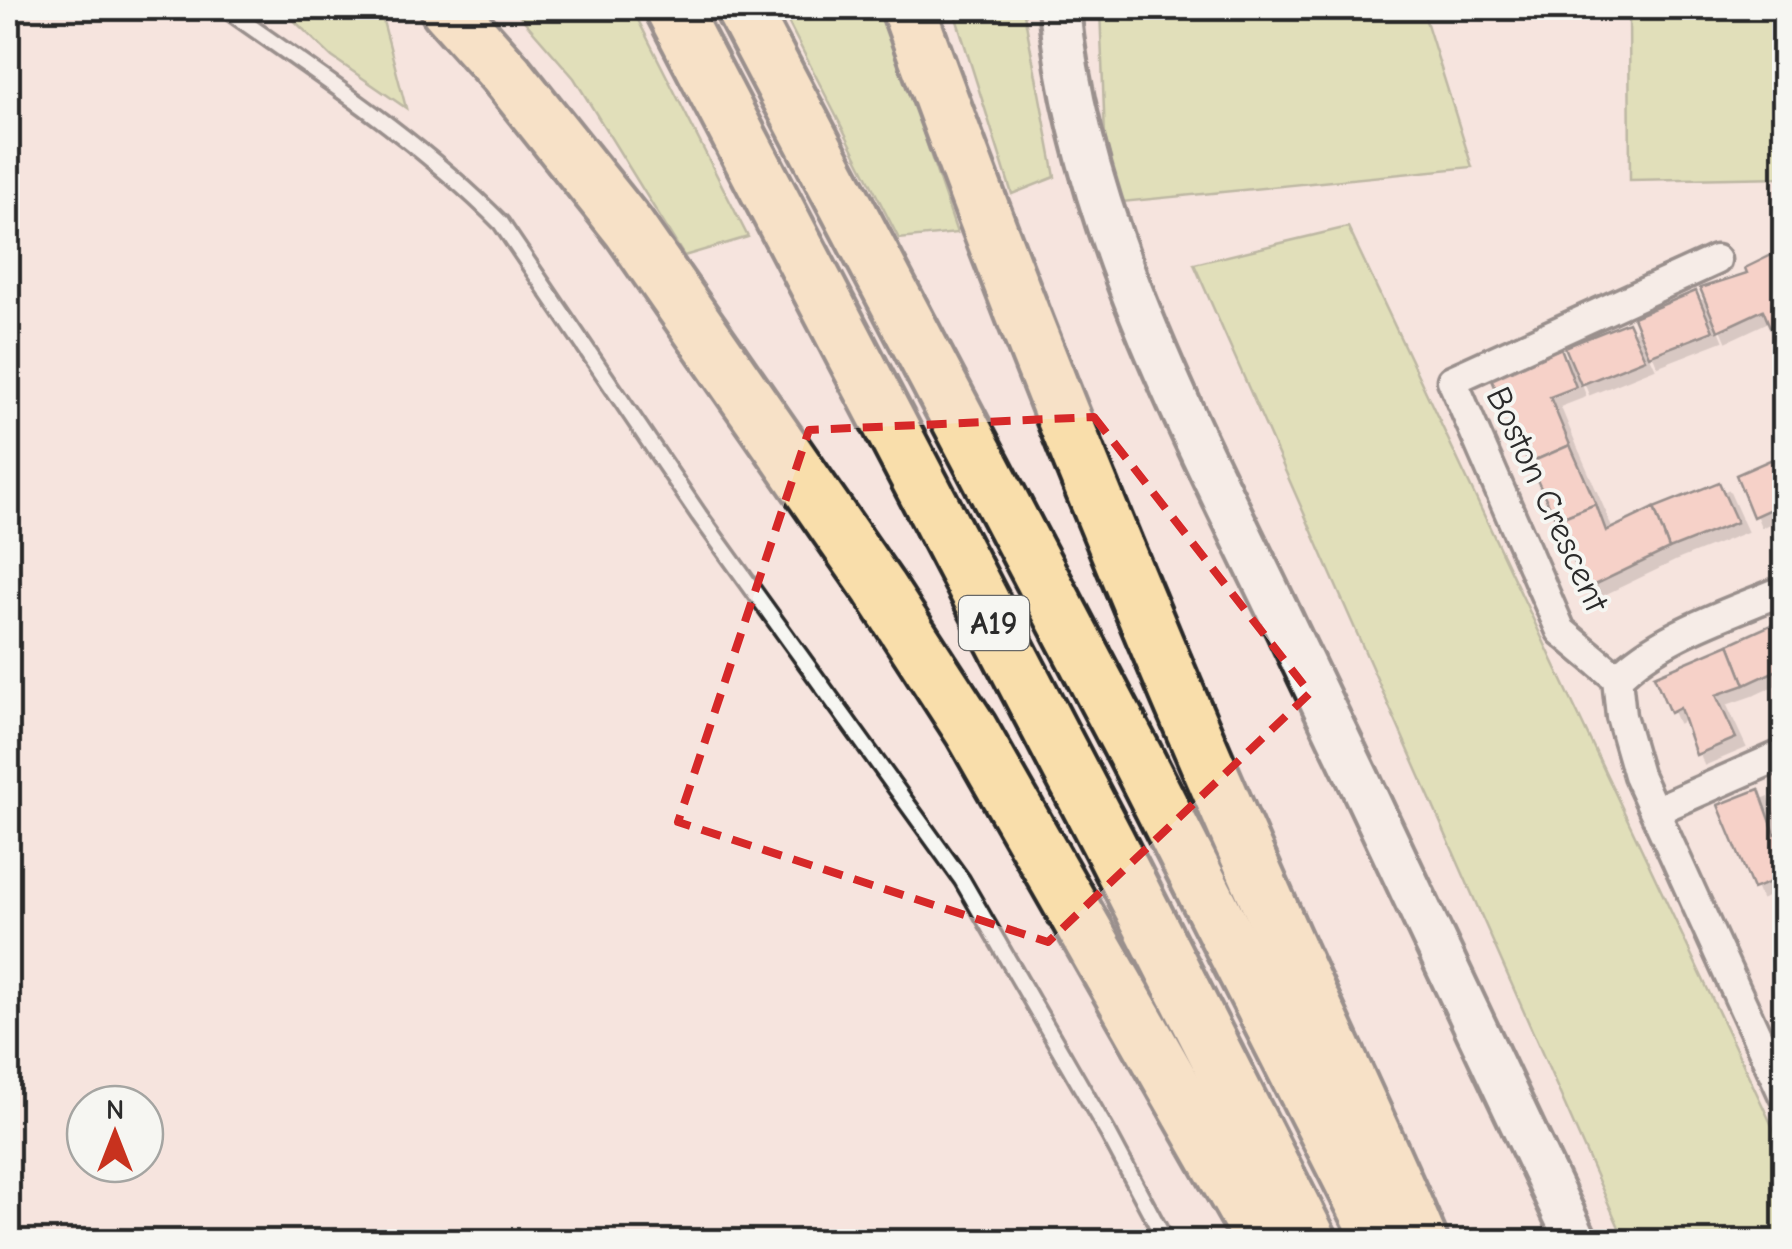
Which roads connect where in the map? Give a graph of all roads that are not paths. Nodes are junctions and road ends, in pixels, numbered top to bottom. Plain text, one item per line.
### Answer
1 (224, 8) edge
2 (447, 8) edge
3 (672, 8) edge
4 (742, 8) edge
5 (908, 8) edge
6 (1059, 8) edge
7 (1716, 260) dead end
8 (1784, 590) edge
9 (1618, 678) junction
10 (1784, 754) edge
11 (1657, 810) junction
12 (1784, 1096) edge
13 (1166, 1242) edge
14 (1264, 1242) edge
15 (1310, 1242) edge
16 (1382, 1242) edge
17 (1421, 1242) edge
18 (1577, 1242) edge

1 - 13 lane
2 - 14 highway
3 - 15 highway, A19
4 - 16 highway, A19
5 - 17 highway
6 - 18 street
7 - 9 street, Boston Crescent
8 - 9 street
9 - 11 street
10 - 11 street
11 - 12 street

